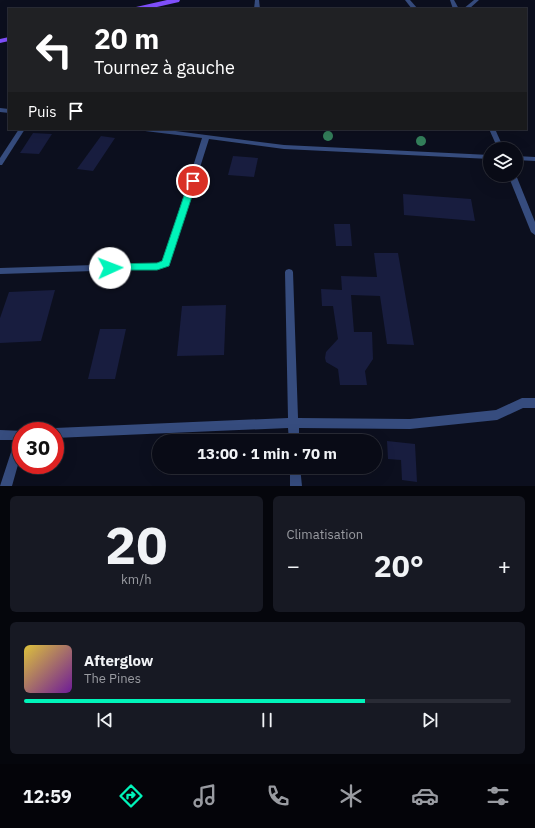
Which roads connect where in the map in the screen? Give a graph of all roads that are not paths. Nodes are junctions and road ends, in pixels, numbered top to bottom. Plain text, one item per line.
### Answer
1 (176, 0) edge
2 (407, 0) edge
3 (477, 0) edge
4 (143, 8) edge
5 (414, 8) edge
6 (467, 8) edge
7 (21, 130) edge
8 (153, 130) edge
9 (492, 130) edge
10 (206, 137) junction
11 (498, 142) edge
12 (483, 157) edge
13 (523, 158) edge
14 (535, 159) edge
15 (0, 163) edge
16 (515, 182) edge
17 (535, 232) edge
18 (0, 271) edge
19 (289, 272) dead end
20 (535, 403) edge
21 (294, 423) junction
22 (64, 433) edge
23 (294, 434) edge
24 (0, 436) edge
25 (12, 436) edge
26 (12, 466) edge
27 (295, 474) edge
28 (6, 486) edge
29 (296, 486) edge

1 - 4 main road
2 - 5 street
3 - 6 street
7 - 15 street
8 - 10 street
9 - 11 street
10 - 12 street
10 - 18 street
13 - 14 street
16 - 17 street
19 - 21 street
20 - 21 street
21 - 22 street
21 - 23 street
24 - 25 street
26 - 28 street
27 - 29 street

